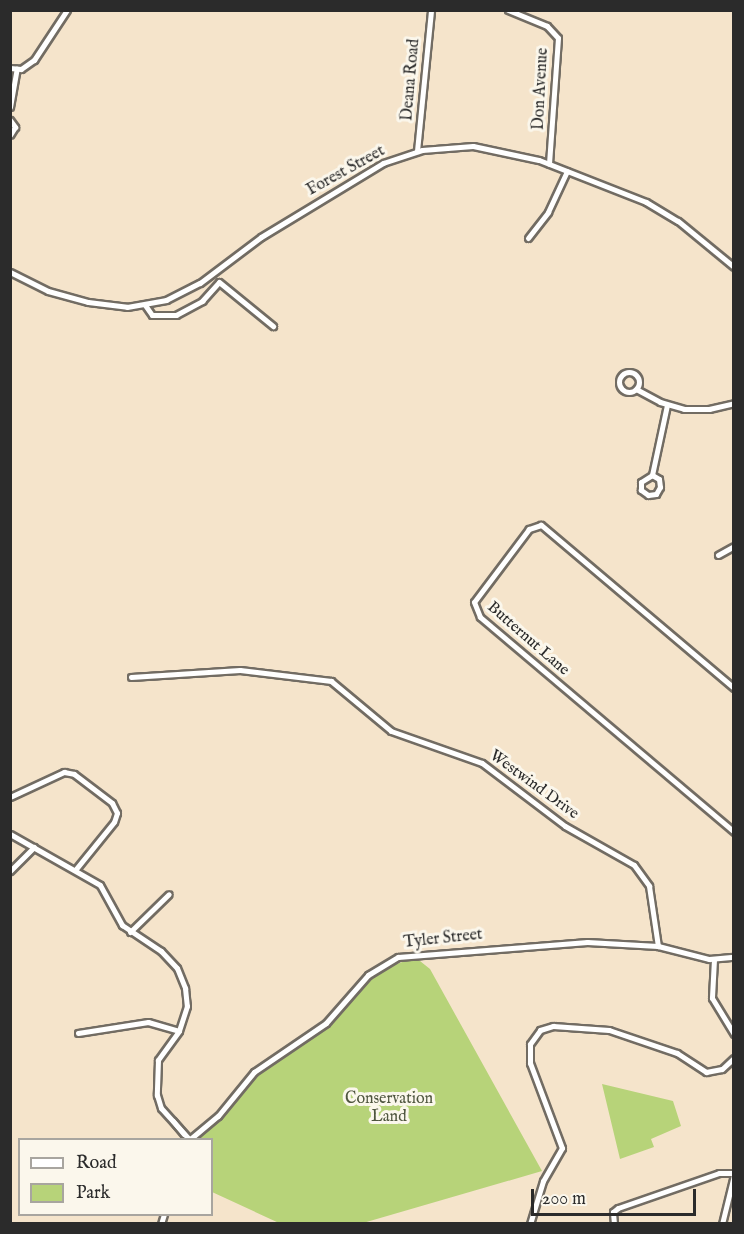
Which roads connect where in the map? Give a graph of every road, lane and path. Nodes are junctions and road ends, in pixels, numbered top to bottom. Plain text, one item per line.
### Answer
1 (67, 10) edge
2 (431, 10) edge
3 (508, 10) edge
4 (14, 69) edge
5 (10, 107) edge
6 (10, 120) edge
7 (10, 135) edge
8 (417, 151) junction
9 (549, 164) junction
10 (567, 171) junction
11 (528, 238) dead end
12 (734, 267) edge
13 (10, 272) edge
14 (212, 275) junction
15 (219, 282) junction
16 (145, 305) junction
17 (273, 326) dead end
18 (636, 389) dead end
19 (734, 403) edge
20 (667, 405) junction
21 (652, 475) dead end
22 (734, 546) edge
23 (718, 555) dead end
24 (131, 677) dead end
25 (734, 688) edge
26 (10, 797) edge
27 (734, 832) edge
28 (10, 834) edge
29 (34, 847) junction
30 (76, 869) junction
31 (10, 872) edge
32 (169, 894) dead end
33 (130, 932) junction
34 (658, 946) junction
35 (734, 957) edge
36 (714, 959) junction
37 (179, 1030) junction
38 (78, 1033) dead end
39 (734, 1034) edge
40 (734, 1058) edge
41 (187, 1138) edge
42 (734, 1174) edge
43 (530, 1224) edge
44 (614, 1224) edge
45 (722, 1224) edge

1 - 4 street
2 - 8 street, Deana Road
3 - 9 street, Don Avenue
4 - 5 street
6 - 7 street
8 - 9 street, Forest Street
8 - 14 street, Forest Street
9 - 10 street, Forest Street
10 - 11 street
10 - 12 street, Forest Street
13 - 16 street, Forest Street
14 - 15 street
14 - 16 street, Forest Street
15 - 16 street
15 - 17 street
18 - 20 street
19 - 20 street
20 - 21 street
22 - 23 street
24 - 34 street, Westwind Drive
25 - 27 street, Butternut Lane
26 - 30 street
28 - 29 street
29 - 30 street
29 - 31 street
30 - 33 street
32 - 33 street
33 - 37 street
34 - 36 street, Tyler Street
34 - 41 street, Tyler Street
35 - 36 street, Tyler Street
36 - 39 street
37 - 38 street
37 - 41 street
40 - 43 street
42 - 44 street
42 - 45 street

